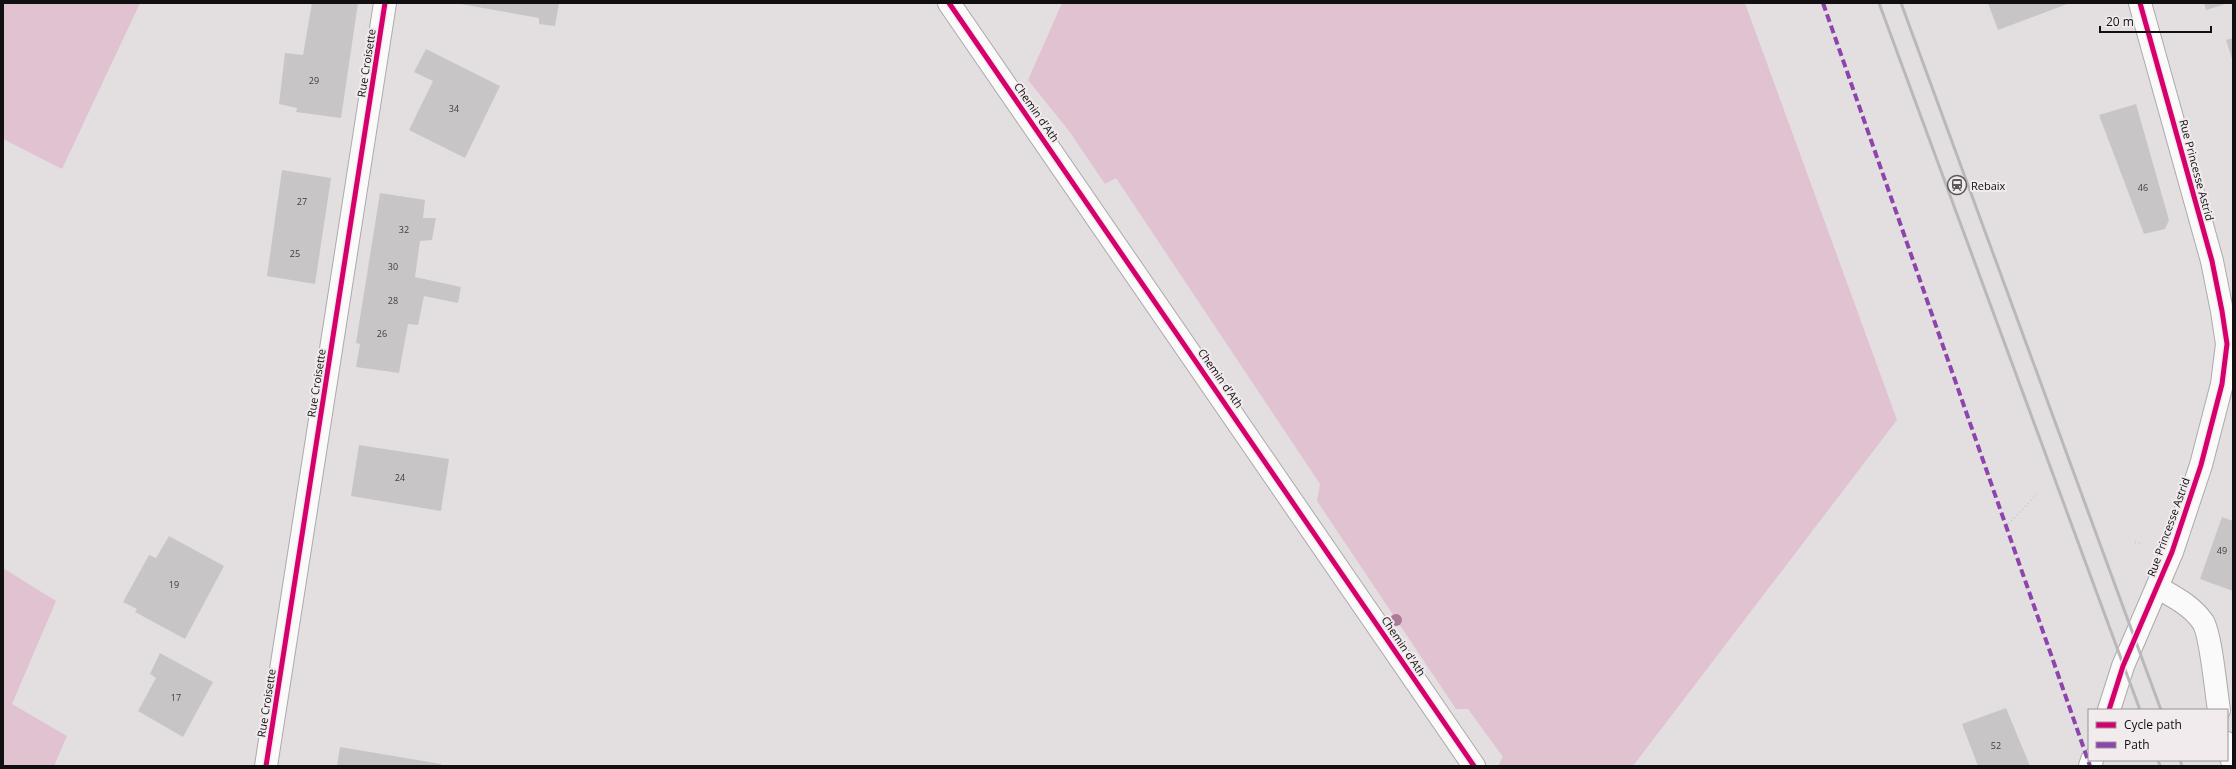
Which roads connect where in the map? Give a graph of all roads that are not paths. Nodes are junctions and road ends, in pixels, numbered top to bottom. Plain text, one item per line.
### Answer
1 (385, 3) edge
2 (950, 3) edge
3 (2140, 3) edge
4 (2230, 344) edge
5 (2157, 587) junction
6 (2109, 709) edge
7 (2219, 709) edge
8 (2228, 746) edge
9 (2233, 764) edge
10 (266, 766) edge
11 (1474, 766) edge

1 - 10 street, Rue Croisette
2 - 11 street, Chemin d'Ath
3 - 4 street, Rue Princesse Astrid
4 - 5 street, Rue Princesse Astrid
5 - 6 street, Rue Princesse Astrid
5 - 7 street, Rue Princesse Astrid
8 - 9 street

